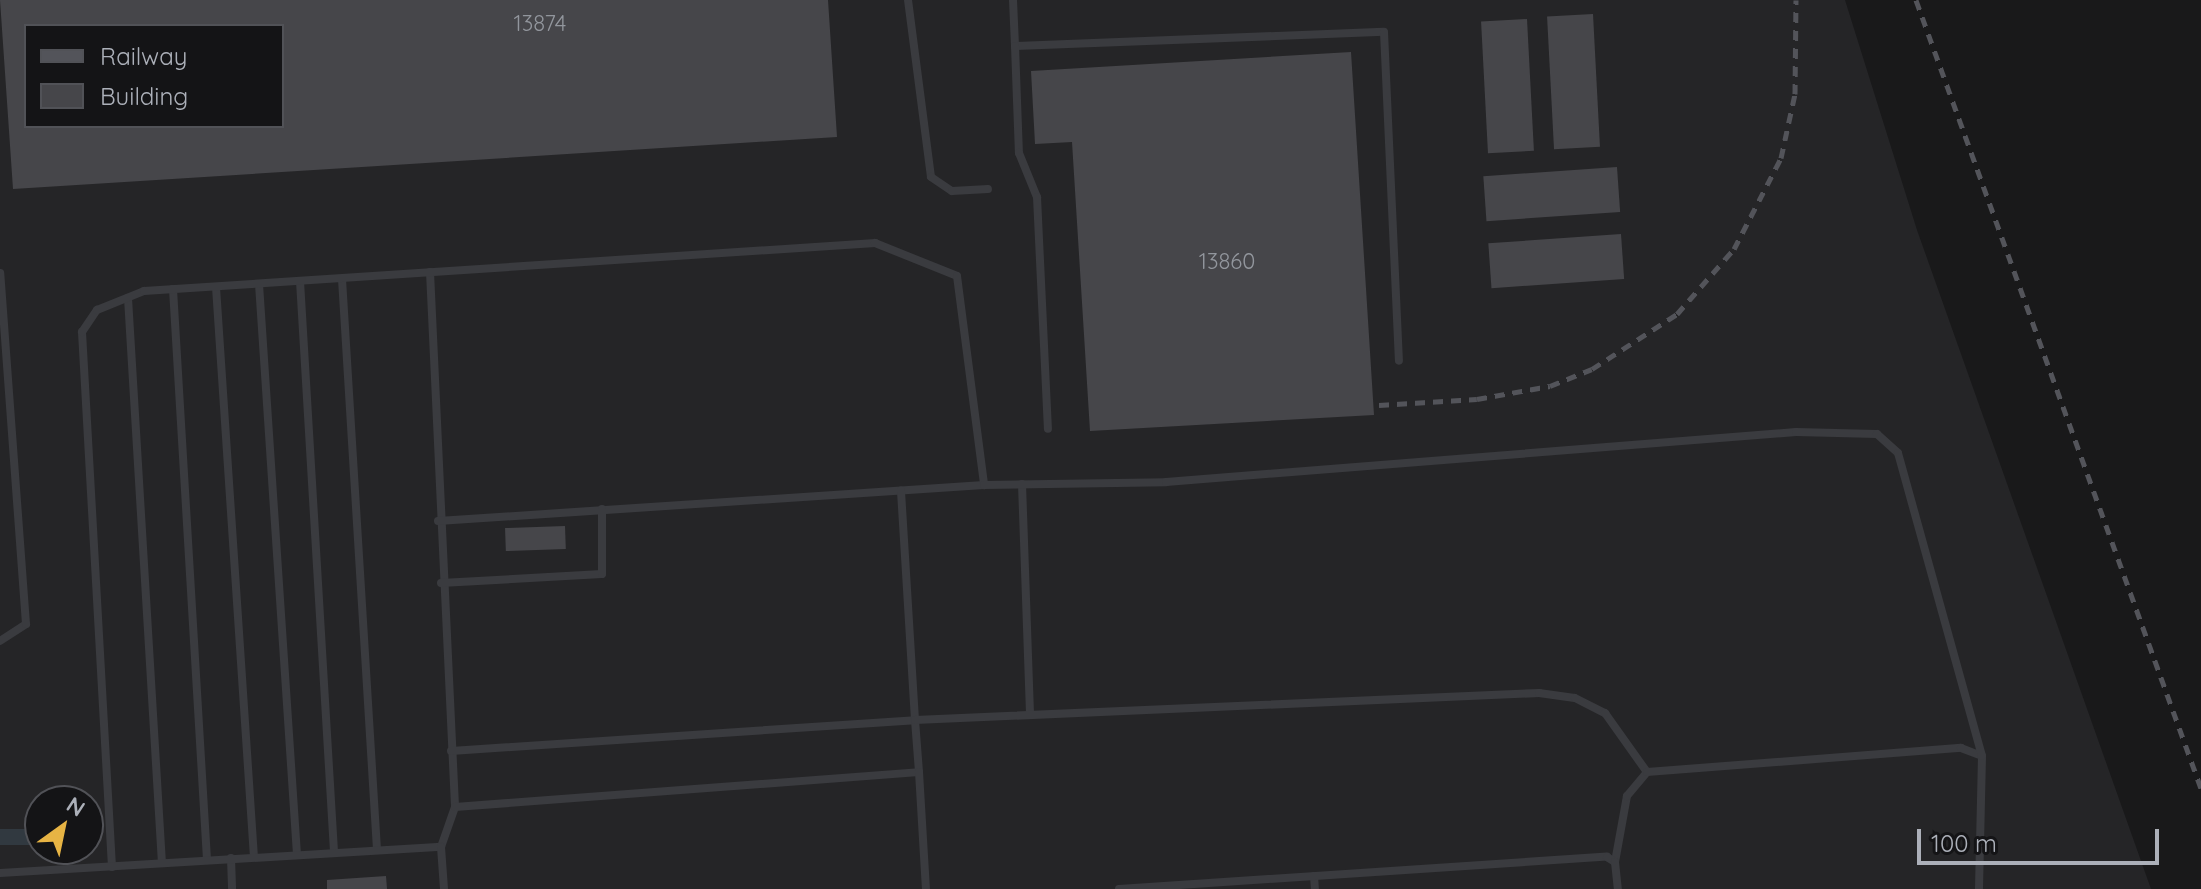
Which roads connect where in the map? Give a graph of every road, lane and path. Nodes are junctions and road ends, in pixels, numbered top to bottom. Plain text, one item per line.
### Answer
1 (908, 0) edge
2 (1013, 0) edge
3 (1015, 46) junction
4 (988, 189) dead end
5 (430, 272) junction
6 (0, 273) edge
7 (342, 279) junction
8 (300, 281) junction
9 (259, 284) junction
10 (216, 287) junction
11 (173, 289) junction
12 (128, 298) junction
13 (1399, 361) dead end
14 (1048, 429) dead end
15 (1022, 484) junction
16 (984, 485) junction
17 (901, 490) junction
18 (602, 509) junction
19 (438, 521) junction
20 (441, 583) junction
21 (0, 641) edge
22 (1030, 714) junction
23 (915, 720) junction
24 (451, 751) junction
25 (1982, 756) junction
26 (919, 772) junction
27 (1647, 772) junction
28 (455, 807) junction
29 (441, 847) junction
30 (377, 850) junction
31 (334, 852) junction
32 (297, 854) junction
33 (254, 857) junction
34 (231, 858) junction
35 (207, 860) junction
36 (1615, 862) junction
37 (162, 863) junction
38 (112, 867) junction
39 (0, 873) edge
40 (1314, 876) junction
41 (232, 889) edge
42 (444, 889) edge
43 (926, 889) edge
44 (1119, 889) edge
45 (1315, 889) edge
46 (1618, 889) edge
47 (1979, 889) edge

1 - 4 lane
2 - 3 lane
3 - 13 lane
3 - 14 lane
5 - 7 lane
5 - 16 lane
5 - 19 lane
6 - 21 lane
7 - 8 lane
7 - 30 lane
8 - 9 lane
8 - 31 lane
9 - 10 lane
9 - 32 lane
10 - 11 lane
10 - 33 lane
11 - 12 lane
11 - 35 lane
12 - 37 lane
12 - 38 lane
15 - 16 lane
15 - 22 lane
15 - 25 lane
16 - 17 lane
17 - 18 lane
17 - 23 lane
18 - 19 lane
18 - 20 lane
19 - 20 lane
20 - 24 lane
22 - 23 lane
22 - 27 lane
23 - 24 lane
23 - 26 lane
24 - 28 lane
25 - 27 lane
25 - 47 lane
26 - 28 lane
26 - 43 lane
27 - 36 lane
28 - 29 lane
29 - 30 lane
29 - 42 lane
30 - 31 lane
31 - 32 lane
32 - 33 lane
33 - 34 lane
34 - 35 lane
34 - 41 lane
35 - 37 lane
36 - 40 lane
36 - 46 lane
37 - 38 lane
38 - 39 lane
40 - 44 lane
40 - 45 lane

